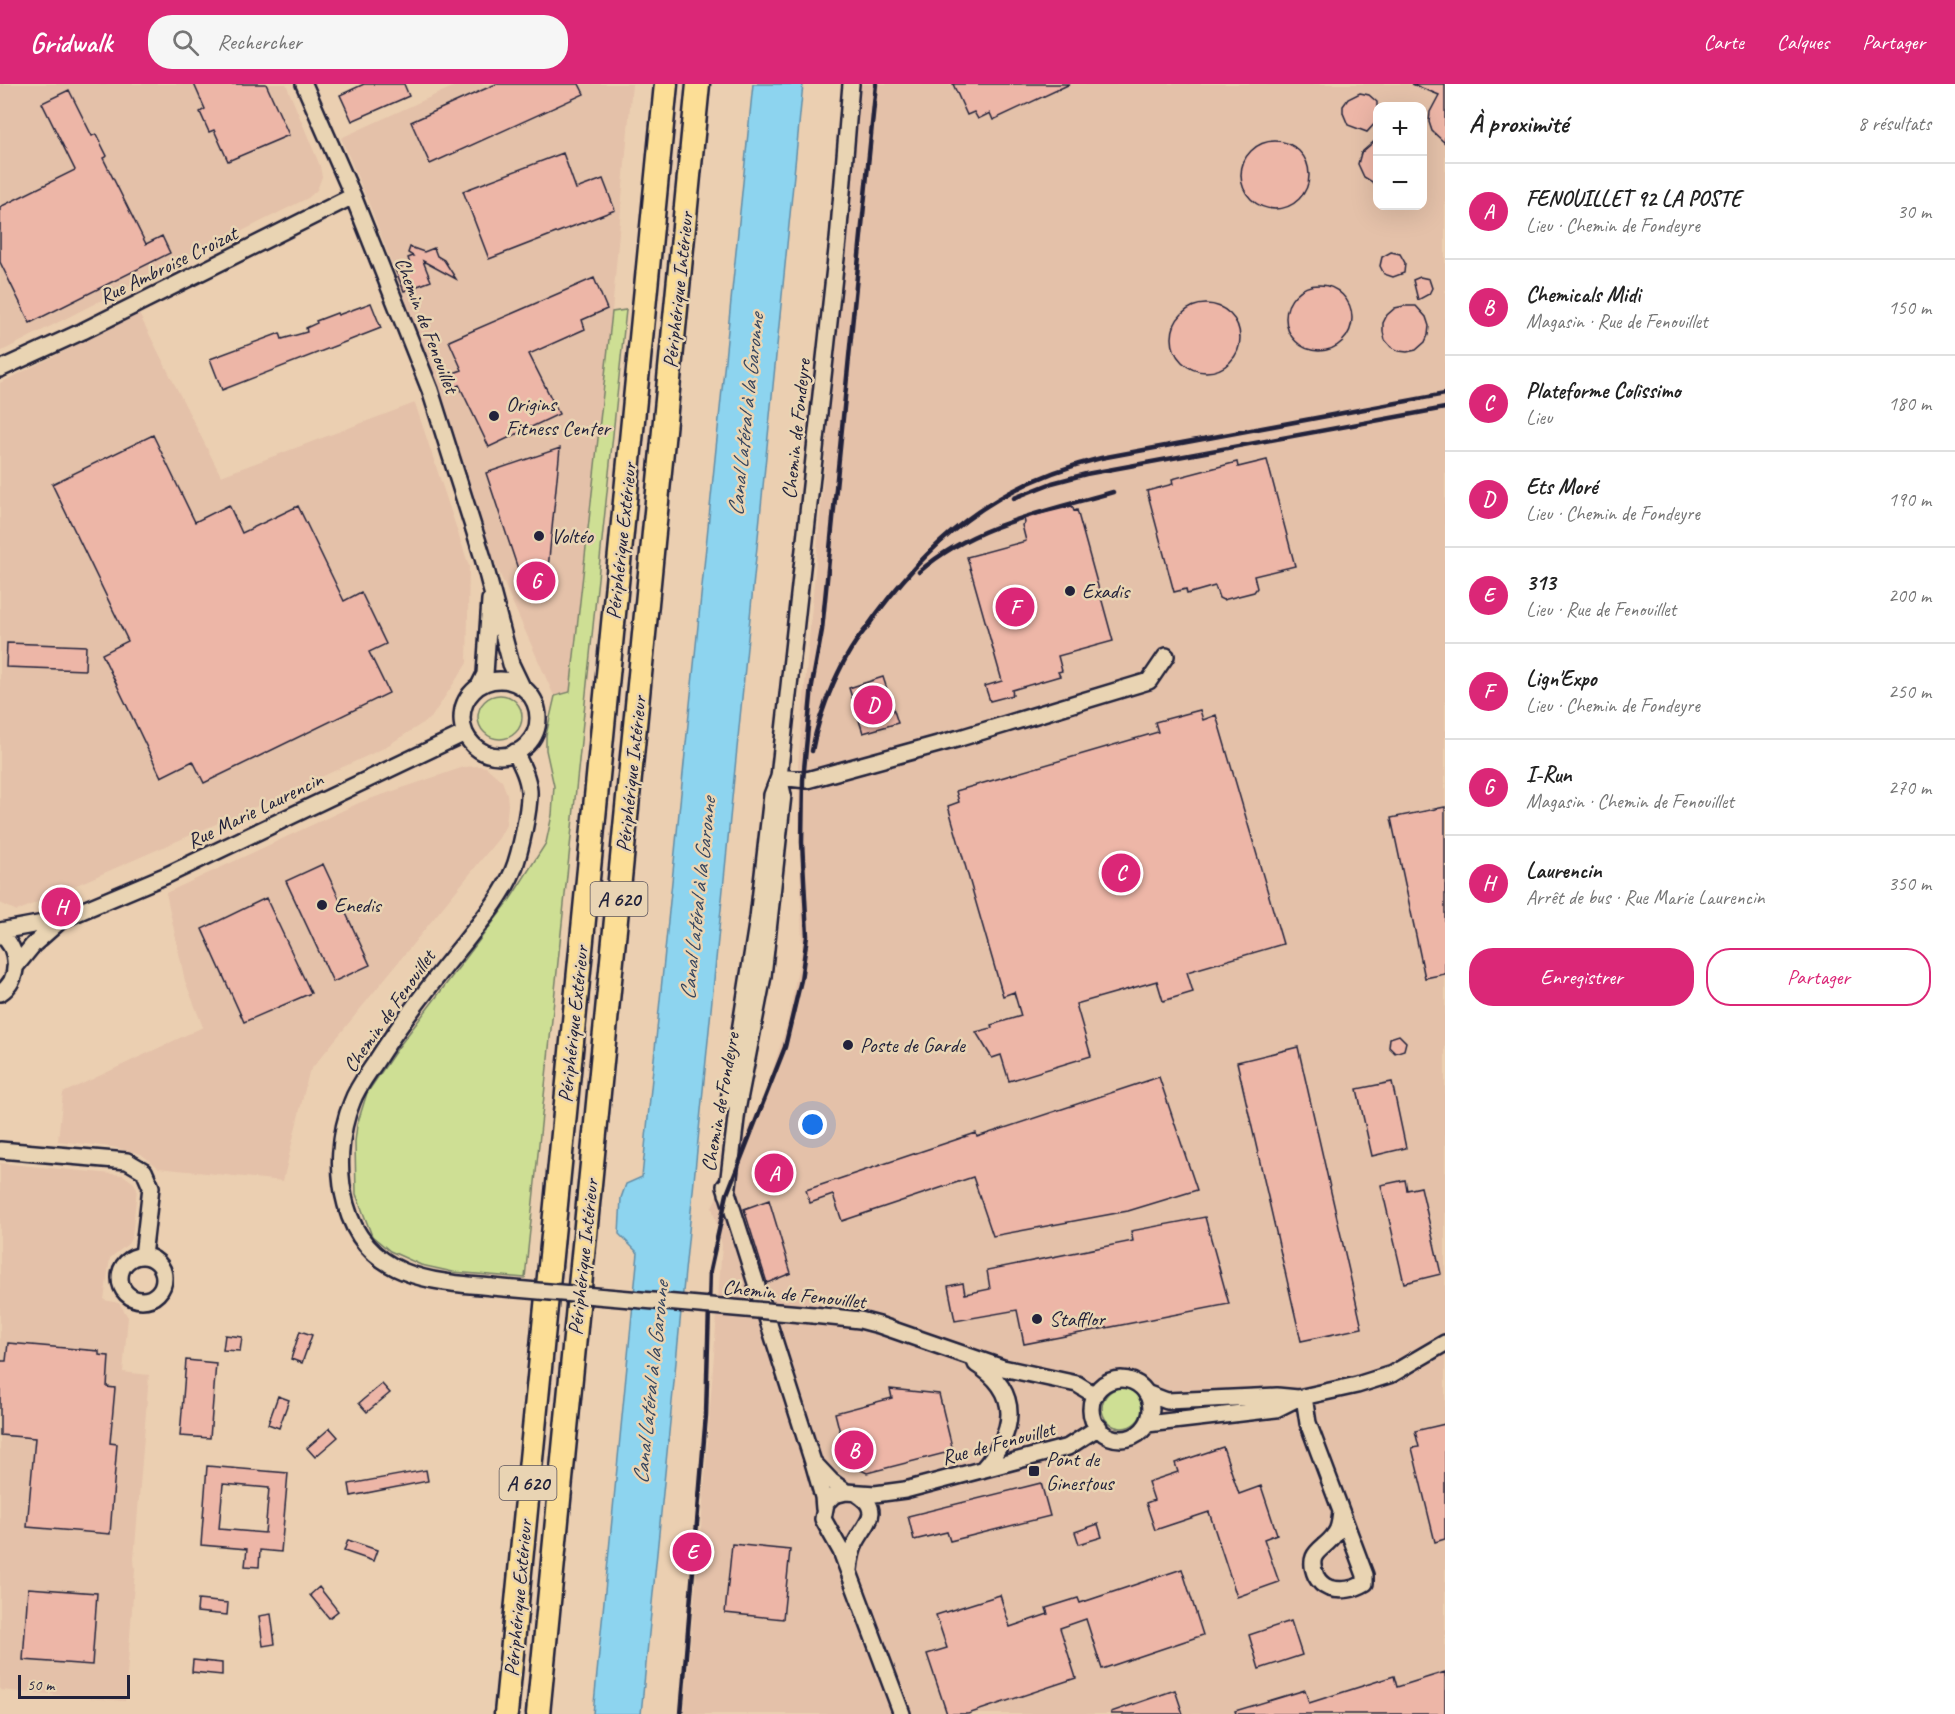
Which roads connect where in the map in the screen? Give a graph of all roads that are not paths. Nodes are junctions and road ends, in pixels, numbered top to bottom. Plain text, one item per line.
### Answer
1 (304, 84) edge
2 (666, 84) edge
3 (698, 84) edge
4 (851, 84) edge
5 (353, 195) junction
6 (0, 369) edge
7 (491, 588) junction
8 (1166, 656) dead end
9 (479, 686) junction
10 (522, 687) junction
11 (465, 733) junction
12 (515, 752) junction
13 (779, 777) junction
14 (60, 920) junction
15 (0, 933) edge
16 (16, 966) junction
17 (0, 993) edge
18 (0, 1150) edge
19 (143, 1256) dead end
20 (1445, 1343) edge
21 (953, 1350) junction
22 (1146, 1392) junction
23 (1095, 1395) junction
24 (1301, 1397) junction
25 (1147, 1424) junction
26 (1099, 1427) junction
27 (813, 1461) junction
28 (982, 1470) junction
29 (905, 1490) junction
30 (851, 1493) junction
31 (824, 1509) junction
32 (1341, 1512) junction
33 (870, 1516) junction
34 (861, 1534) junction
35 (834, 1535) junction
36 (849, 1572) junction
37 (506, 1714) edge
38 (538, 1714) edge
39 (902, 1714) edge

1 - 5 street, Chemin de Fenouillet
2 - 37 highway, Périphérique Extérieur / A 620
3 - 38 highway, Périphérique Intérieur / A 620
4 - 13 street, Chemin de Fondeyre
5 - 6 street, Rue Ambroise Croizat
5 - 7 street, Chemin de Fenouillet
7 - 9 street, Chemin de Fenouillet
7 - 10 street, Chemin de Fenouillet
8 - 13 street
9 - 10 street
9 - 11 street
10 - 12 street
11 - 12 street
11 - 14 street, Rue Marie Laurencin
12 - 21 street, Chemin de Fenouillet, bridge
13 - 27 street, Chemin de Fondeyre
14 - 15 street, Rue Marie Laurencin
14 - 16 street, Rue Marie Laurencin
15 - 16 street
16 - 17 street, Rue Marie Laurencin
18 - 19 street
20 - 24 street
21 - 23 street, Chemin de Fenouillet
21 - 28 street, Chemin de Fenouillet
22 - 23 street
22 - 24 street
22 - 25 street
23 - 26 street
24 - 25 street
24 - 32 street
25 - 26 street
26 - 28 street, Rue de Fenouillet
27 - 30 street
27 - 31 street
28 - 29 street, Rue de Fenouillet
29 - 30 street, Rue de Fenouillet
29 - 33 street, Rue de Fenouillet
30 - 31 street
30 - 33 street
31 - 35 street
32 - 32 street
33 - 34 street, Rue de Fenouillet
34 - 35 street
34 - 36 street, Rue de Fenouillet
35 - 36 street
36 - 39 street

